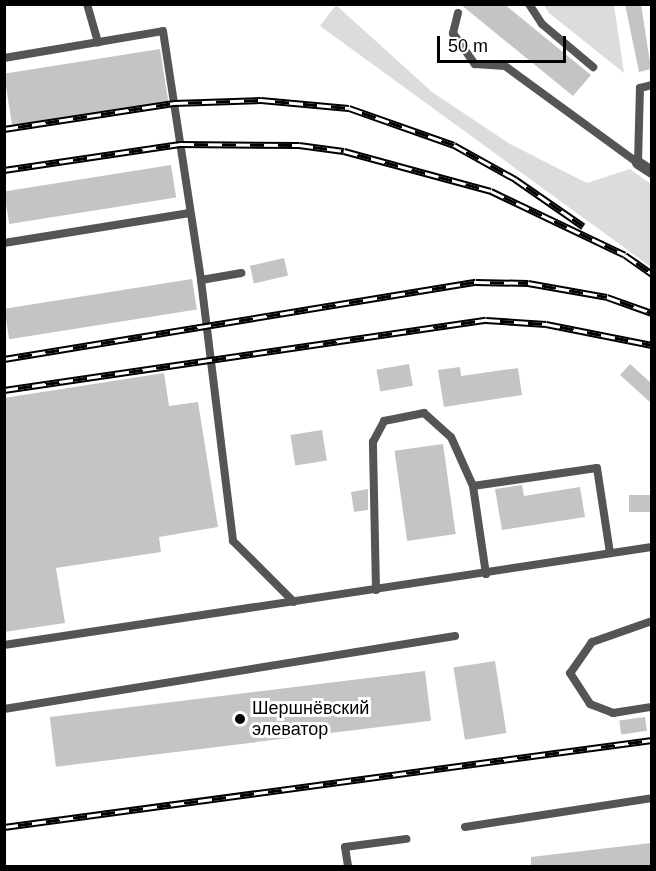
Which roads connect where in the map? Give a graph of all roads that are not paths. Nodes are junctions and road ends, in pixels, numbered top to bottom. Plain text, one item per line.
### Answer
1 (87, 4) edge
2 (529, 4) edge
3 (458, 14) dead end
4 (98, 42) junction
5 (4, 58) edge
6 (593, 67) dead end
7 (651, 86) edge
8 (639, 163) junction
9 (651, 172) edge
10 (190, 213) junction
11 (4, 243) edge
12 (242, 273) dead end
13 (201, 280) junction
14 (473, 486) junction
15 (651, 547) edge
16 (610, 553) junction
17 (486, 574) junction
18 (376, 590) junction
19 (294, 602) junction
20 (651, 621) edge
21 (455, 636) dead end
22 (4, 645) edge
23 (651, 706) edge
24 (4, 709) edge
25 (651, 798) edge
26 (465, 827) dead end
27 (406, 839) dead end
28 (348, 867) edge

1 - 4 lane
2 - 6 lane
3 - 8 lane
4 - 5 lane
4 - 10 lane
7 - 8 lane
8 - 9 street
10 - 11 lane
10 - 13 lane
12 - 13 lane
13 - 19 lane
14 - 16 lane
14 - 17 lane
14 - 18 lane
15 - 16 lane
16 - 17 lane
17 - 18 lane
18 - 19 lane
19 - 22 lane
20 - 23 lane
21 - 24 lane
25 - 26 lane
27 - 28 lane

